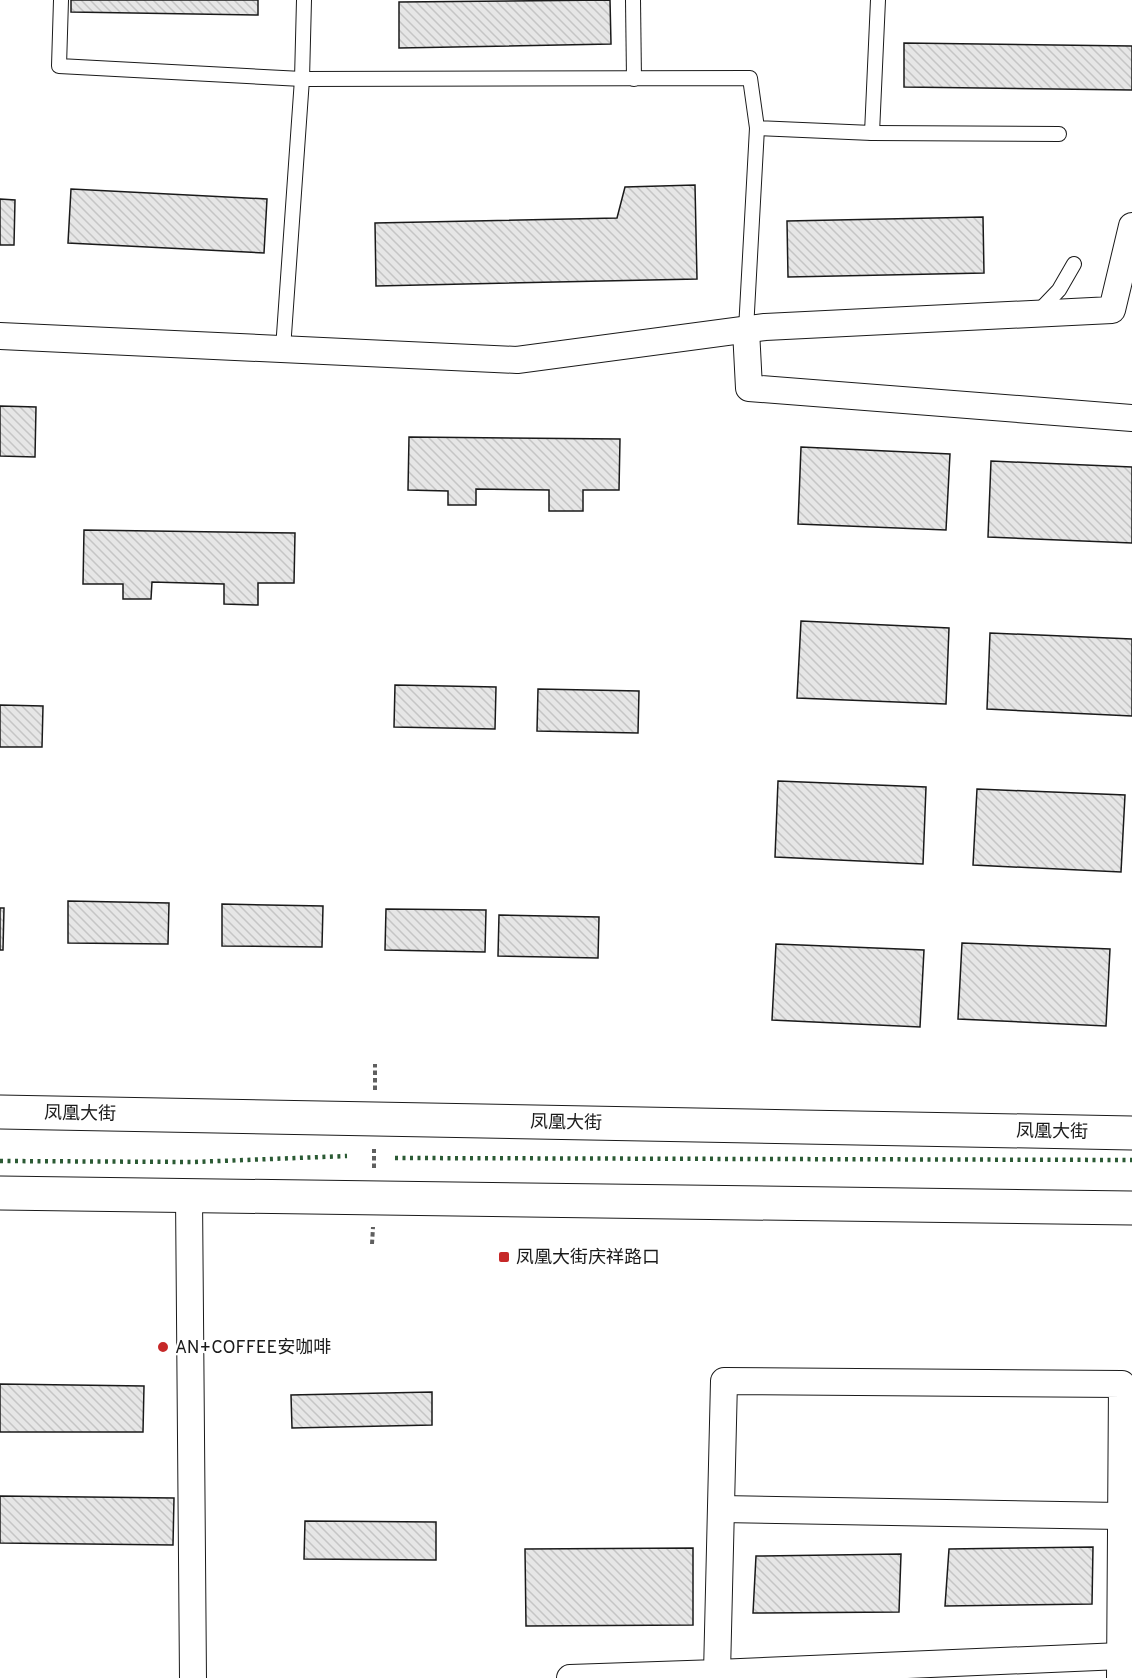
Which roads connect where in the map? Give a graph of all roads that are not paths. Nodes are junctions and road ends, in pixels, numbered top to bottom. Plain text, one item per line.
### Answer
1 (61, 0) edge
2 (304, 0) edge
3 (633, 0) edge
4 (878, 0) edge
5 (634, 78) junction
6 (302, 79) junction
7 (757, 128) junction
8 (872, 133) junction
9 (1059, 134) dead end
10 (1132, 226) edge
11 (1074, 264) dead end
12 (1036, 314) junction
13 (746, 330) junction
14 (0, 336) edge
15 (283, 349) junction
16 (1132, 418) edge
17 (0, 1112) edge
18 (81, 1113) junction
19 (1132, 1114) edge
20 (0, 1121) edge
21 (1070, 1132) junction
22 (1132, 1133) edge
23 (0, 1186) edge
24 (0, 1193) edge
25 (60, 1194) junction
26 (189, 1196) junction
27 (1086, 1208) junction
28 (1132, 1208) edge
29 (1132, 1220) edge
30 (721, 1509) junction
31 (1121, 1516) junction
32 (1120, 1667) edge
33 (717, 1673) junction
34 (193, 1678) edge
35 (570, 1678) edge

1 - 6 lane
2 - 6 lane
3 - 5 lane
4 - 8 lane
5 - 6 lane
5 - 7 lane
6 - 15 lane
7 - 8 lane
7 - 13 lane
8 - 9 lane
10 - 12 street
11 - 12 lane
12 - 13 street
13 - 15 street
13 - 16 street
14 - 15 street
17 - 18 main road, 凤凰大街
18 - 20 main road
18 - 21 main road, 凤凰大街
19 - 21 main road
21 - 22 main road, 凤凰大街
23 - 25 main road
24 - 25 main road
25 - 26 main road
26 - 27 main road
26 - 34 street
27 - 28 main road
27 - 29 main road
30 - 31 street
30 - 31 street
30 - 33 street
31 - 32 street
32 - 33 street
33 - 35 street

